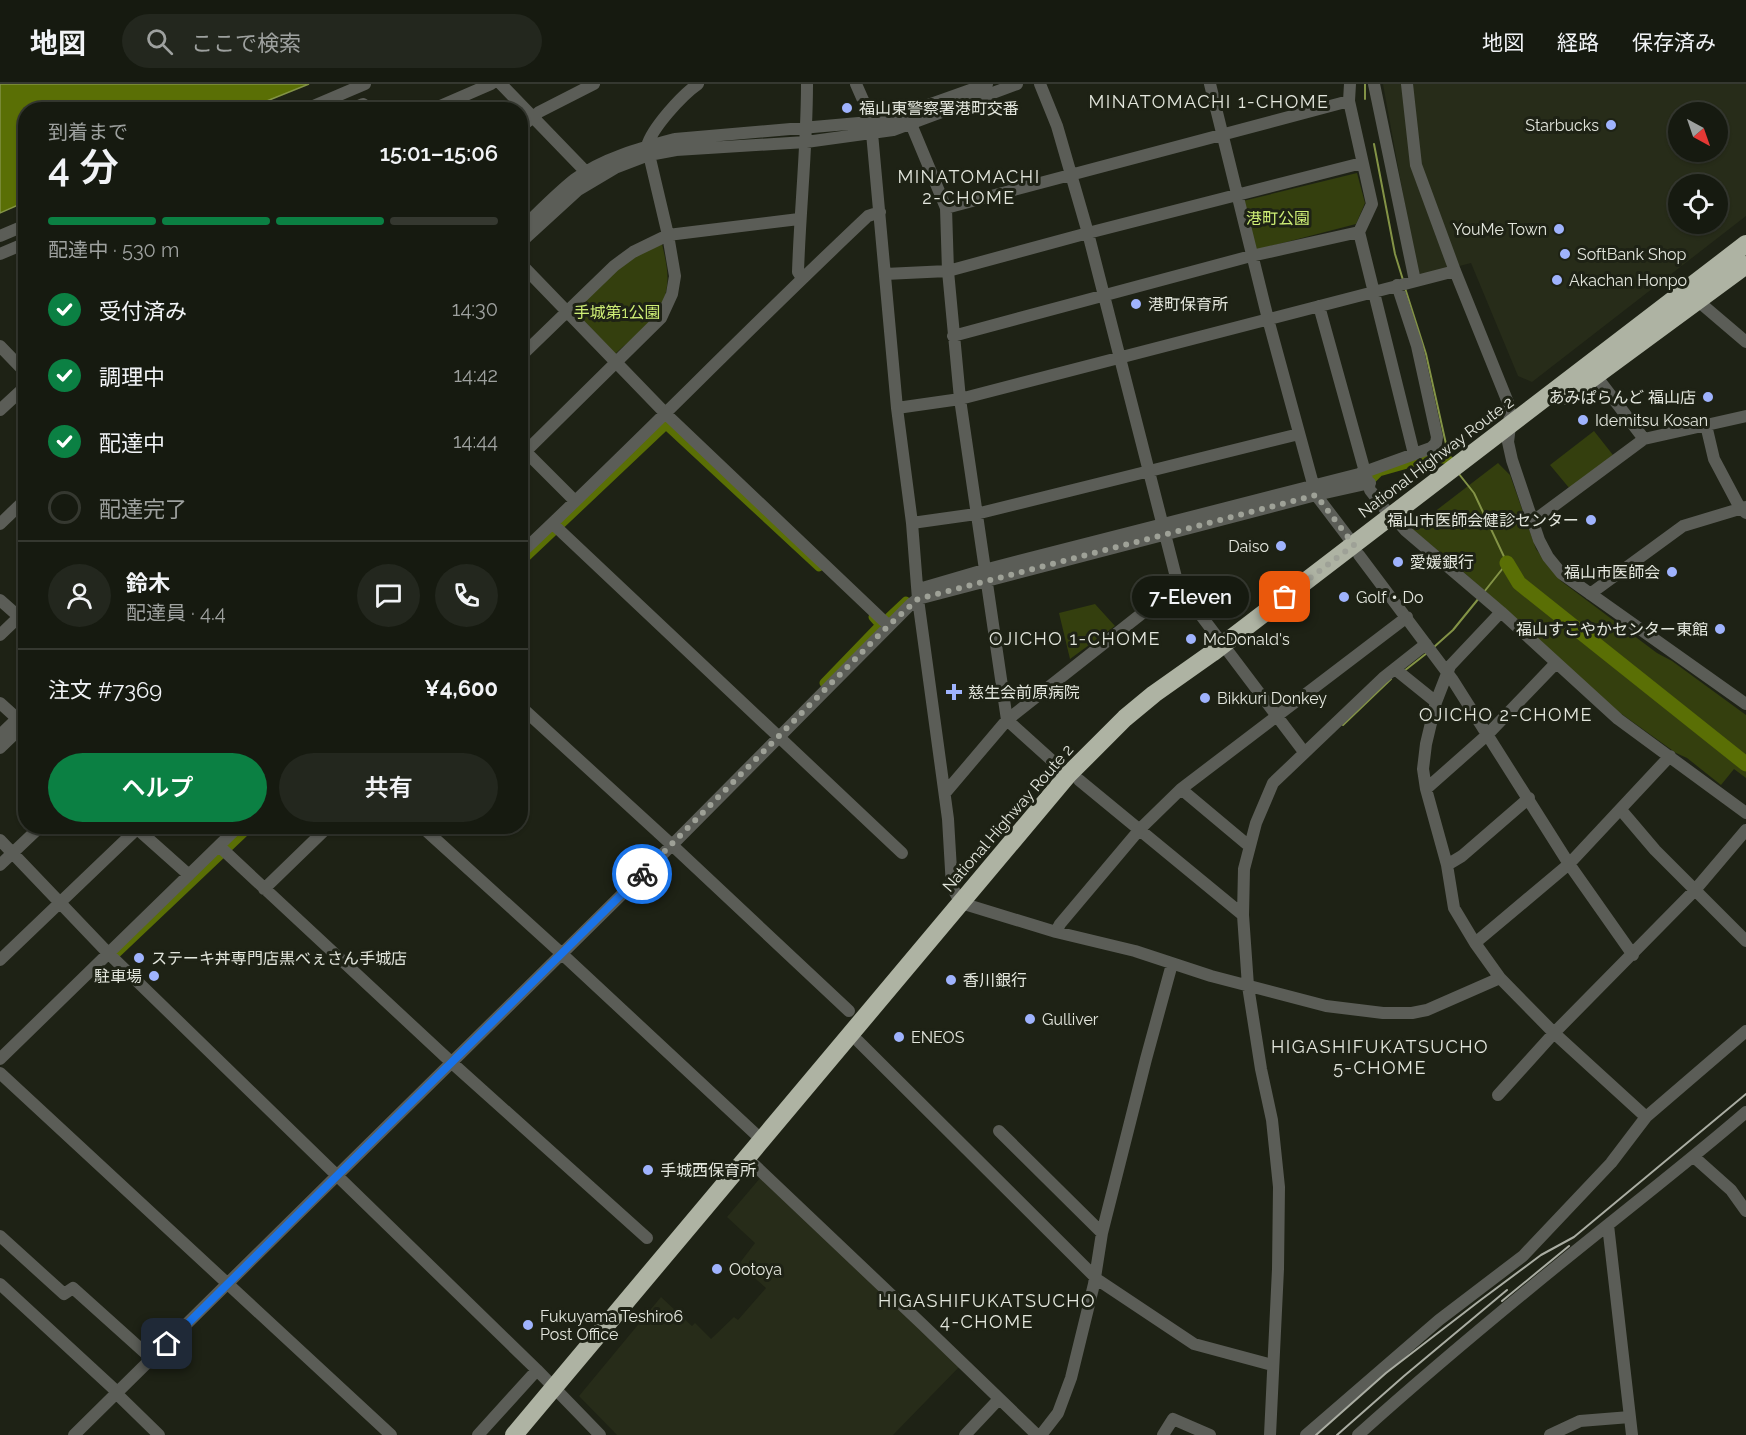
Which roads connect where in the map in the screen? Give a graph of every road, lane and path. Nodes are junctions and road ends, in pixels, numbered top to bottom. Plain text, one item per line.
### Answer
1 (365, 84) edge
2 (491, 84) edge
3 (501, 84) edge
4 (594, 84) edge
5 (807, 84) edge
6 (856, 84) edge
7 (987, 84) edge
8 (1017, 84) edge
9 (1040, 84) edge
10 (1209, 84) edge
11 (1350, 84) edge
12 (1374, 84) edge
13 (1407, 84) edge
14 (695, 85) edge
15 (1349, 101) junction
16 (323, 102) edge
17 (449, 102) edge
18 (518, 102) edge
19 (528, 112) edge
20 (532, 116) junction
21 (528, 120) edge
22 (911, 123) junction
23 (871, 128) junction
24 (1222, 134) junction
25 (806, 135) junction
26 (648, 151) junction
27 (1362, 163) junction
28 (586, 172) junction
29 (1070, 174) junction
30 (1236, 197) junction
31 (946, 208) junction
32 (880, 212) junction
33 (799, 219) junction
34 (528, 222) edge
35 (18, 228) edge
36 (1359, 232) junction
37 (1088, 233) junction
38 (669, 235) junction
39 (0, 236) edge
40 (528, 236) edge
41 (1746, 244) edge
42 (18, 246) edge
43 (0, 254) edge
44 (1251, 256) junction
45 (1746, 265) edge
46 (528, 271) edge
47 (1455, 271) junction
48 (948, 272) junction
49 (885, 274) junction
50 (802, 278) junction
51 (1407, 283) junction
52 (1375, 291) junction
53 (1104, 296) junction
54 (1698, 301) junction
55 (1319, 306) junction
56 (567, 311) junction
57 (1268, 319) junction
58 (953, 336) junction
59 (1746, 342) edge
60 (0, 346) edge
61 (528, 349) edge
62 (1120, 359) junction
63 (616, 362) junction
64 (18, 365) edge
65 (1596, 376) junction
66 (18, 393) edge
67 (960, 399) junction
68 (897, 408) junction
69 (0, 410) edge
70 (666, 414) junction
71 (1746, 416) edge
72 (1706, 425) junction
73 (1299, 434) junction
74 (1509, 434) junction
75 (1644, 439) junction
76 (528, 446) edge
77 (1414, 454) junction
78 (528, 458) edge
79 (1149, 470) junction
80 (1368, 478) junction
81 (1314, 490) junction
82 (575, 501) junction
83 (18, 507) edge
84 (1744, 509) edge
85 (976, 514) junction
86 (1396, 520) junction
87 (1532, 522) junction
88 (912, 523) junction
89 (0, 524) edge
90 (553, 524) junction
91 (1164, 529) junction
92 (528, 547) edge
93 (1356, 550) junction
94 (985, 576) junction
95 (1178, 585) junction
96 (919, 594) junction
97 (1590, 594) junction
98 (0, 600) edge
99 (1501, 612) junction
100 (18, 613) edge
101 (1407, 617) junction
102 (18, 621) edge
103 (888, 626) junction
104 (0, 634) edge
105 (1426, 644) junction
106 (1226, 649) junction
107 (1556, 663) junction
108 (1395, 669) junction
109 (1447, 672) junction
110 (1436, 702) junction
111 (0, 703) edge
112 (1746, 704) edge
113 (528, 713) edge
114 (18, 716) edge
115 (1276, 716) junction
116 (1007, 720) junction
117 (18, 723) edge
118 (18, 726) edge
119 (0, 735) edge
120 (1487, 735) junction
121 (779, 736) junction
122 (0, 748) edge
123 (1304, 753) junction
124 (1670, 756) junction
125 (1073, 777) junction
126 (1181, 789) junction
127 (1425, 789) junction
128 (945, 793) junction
129 (1529, 798) junction
130 (1621, 810) junction
131 (1746, 813) edge
132 (1140, 830) junction
133 (1746, 830) edge
134 (33, 834) edge
135 (130, 834) edge
136 (145, 834) edge
137 (230, 834) edge
138 (320, 834) edge
139 (430, 834) edge
140 (0, 840) edge
141 (672, 845) junction
142 (219, 846) junction
143 (1249, 846) junction
144 (13, 853) junction
145 (902, 853) dead end
146 (1569, 864) junction
147 (0, 865) edge
148 (1447, 865) junction
149 (189, 875) junction
150 (264, 889) junction
151 (1695, 890) junction
152 (60, 903) junction
153 (966, 904) junction
154 (1243, 915) junction
155 (1056, 932) junction
156 (1746, 940) edge
157 (1475, 943) junction
158 (108, 953) junction
159 (561, 953) junction
160 (1633, 955) junction
161 (0, 960) edge
162 (1172, 964) junction
163 (1500, 978) junction
164 (1248, 986) junction
165 (849, 1011) dead end
166 (1746, 1031) edge
167 (1554, 1033) junction
168 (858, 1041) junction
169 (0, 1059) edge
170 (451, 1062) junction
171 (0, 1073) edge
172 (1497, 1095) dead end
173 (1746, 1112) edge
174 (1646, 1117) junction
175 (999, 1131) dead end
176 (762, 1140) junction
177 (1694, 1157) junction
178 (751, 1162) junction
179 (337, 1176) junction
180 (1746, 1211) edge
181 (1608, 1225) junction
182 (1102, 1233) junction
183 (0, 1236) edge
184 (647, 1239) dead end
185 (1094, 1276) junction
186 (0, 1284) edge
187 (228, 1284) junction
188 (152, 1359) junction
189 (1272, 1365) junction
190 (537, 1370) junction
191 (557, 1392) junction
192 (117, 1393) junction
193 (999, 1399) junction
194 (1630, 1418) junction
195 (74, 1435) edge
196 (159, 1435) edge
197 (391, 1435) edge
198 (478, 1435) edge
199 (514, 1435) edge
200 (528, 1435) edge
201 (600, 1435) edge
202 (966, 1435) edge
203 (1039, 1435) edge
204 (1163, 1435) edge
205 (1210, 1435) edge
206 (1270, 1435) edge
207 (1306, 1435) edge
208 (1358, 1435) edge
209 (1550, 1435) edge
210 (1632, 1435) edge

1 - 16 street
2 - 17 street
3 - 18 street
4 - 20 street
5 - 25 street
6 - 23 street
7 - 23 street
8 - 22 street
9 - 29 street
10 - 24 street
11 - 15 street
12 - 51 street
13 - 47 street
14 - 26 street
15 - 24 street
15 - 27 street
19 - 20 street
20 - 21 street
20 - 28 street
22 - 23 street
22 - 31 street
23 - 25 street
23 - 32 street
24 - 29 street
24 - 30 street
25 - 26 street
25 - 33 street
26 - 28 street
26 - 38 street
26 - 40 street
27 - 30 street
27 - 36 street
28 - 34 street
29 - 31 street
29 - 37 street
30 - 37 street
30 - 44 street
31 - 48 street
32 - 49 street
32 - 50 street
33 - 38 street
33 - 50 street
35 - 39 street
36 - 44 street
36 - 52 street
37 - 48 street
37 - 53 street
38 - 56 street
38 - 63 street
41 - 74 highway, National Highway Route 2
42 - 43 street
44 - 53 street
44 - 57 street
45 - 54 highway, National Highway Route 2
46 - 56 street
47 - 51 street
47 - 74 street
48 - 49 street
48 - 58 street
49 - 68 street
50 - 70 street
51 - 52 street
51 - 77 street
52 - 55 street
52 - 77 street
53 - 58 street
53 - 62 street
54 - 59 street
54 - 65 highway, National Highway Route 2
55 - 57 street
55 - 80 street
56 - 61 street
56 - 63 street
57 - 62 street
57 - 73 street
58 - 67 street
60 - 64 street
62 - 67 street
62 - 79 street
63 - 70 street
63 - 76 street
65 - 74 highway, National Highway Route 2
65 - 75 street
66 - 69 street
67 - 68 street
67 - 85 street
68 - 88 street
70 - 82 street
70 - 103 street
71 - 72 street
72 - 75 street
72 - 84 street
73 - 79 street
73 - 81 street
74 - 86 highway, National Highway Route 2
74 - 87 street
75 - 87 street
77 - 80 street
78 - 82 street
79 - 85 street
79 - 91 street
80 - 81 street
80 - 86 street
81 - 91 street
81 - 93 street
82 - 90 street
83 - 89 street
84 - 97 street
85 - 88 street
85 - 94 street
86 - 93 highway, National Highway Route 2
86 - 99 street
87 - 97 street
88 - 96 street
90 - 92 street
90 - 121 street
91 - 94 street
91 - 95 street
93 - 101 street
93 - 106 highway, National Highway Route 2
94 - 96 street
94 - 116 street
95 - 106 street
95 - 116 street
96 - 103 street
96 - 128 street
97 - 112 street
98 - 100 street
99 - 107 street
99 - 109 street
101 - 105 street
101 - 115 street
102 - 104 street
103 - 121 street
105 - 108 street
105 - 109 street
106 - 115 street
106 - 125 highway, National Highway Route 2
107 - 120 street
107 - 124 street
108 - 110 street
108 - 123 street
109 - 110 street
109 - 120 street
110 - 127 street
111 - 114 street
113 - 141 street
115 - 123 street
115 - 126 street
116 - 125 street
116 - 128 street
117 - 119 street
118 - 122 street
120 - 127 street
120 - 129 street
121 - 141 street
121 - 145 street
123 - 143 street
124 - 130 street
124 - 131 street
125 - 132 street
125 - 153 highway, National Highway Route 2
126 - 132 street
126 - 143 street
127 - 148 street
128 - 153 street
129 - 146 street
129 - 148 street
130 - 146 street
130 - 151 street
132 - 154 street
132 - 155 street
133 - 151 street
134 - 144 street
135 - 152 street
136 - 149 street
137 - 142 street
138 - 150 street
139 - 159 street
140 - 144 street
141 - 159 street
141 - 165 street
142 - 149 street
142 - 150 street
143 - 154 street
144 - 147 street
144 - 152 street
146 - 157 street
146 - 160 street
148 - 157 street
149 - 158 street
150 - 170 street
151 - 156 street
151 - 160 street
152 - 158 street
152 - 161 street
153 - 155 street
153 - 168 highway, National Highway Route 2
153 - 176 highway, National Highway Route 2
154 - 164 street
155 - 162 street
157 - 163 street
158 - 169 street
158 - 179 street
159 - 170 street
159 - 176 street
160 - 167 street
162 - 164 street
162 - 182 street
163 - 164 street
163 - 167 street
164 - 189 street
166 - 174 street
167 - 172 street
167 - 174 street
168 - 178 highway, National Highway Route 2
168 - 185 street
170 - 179 street
170 - 184 street
171 - 187 street
173 - 177 street
174 - 207 street
175 - 182 street
176 - 178 highway, National Highway Route 2
177 - 180 street
177 - 181 street
178 - 191 highway, National Highway Route 2
178 - 193 street
179 - 187 street
179 - 190 street
181 - 194 street
181 - 208 street
182 - 185 street
183 - 188 street
185 - 189 street
185 - 203 street
186 - 192 street
187 - 188 street
187 - 197 street
188 - 192 street
189 - 206 street
190 - 191 street
190 - 198 street
191 - 199 highway, National Highway Route 2
191 - 200 highway, National Highway Route 2
191 - 201 street
192 - 195 street
192 - 196 street
193 - 202 street
193 - 203 street
194 - 209 street
194 - 210 street
204 - 205 street

